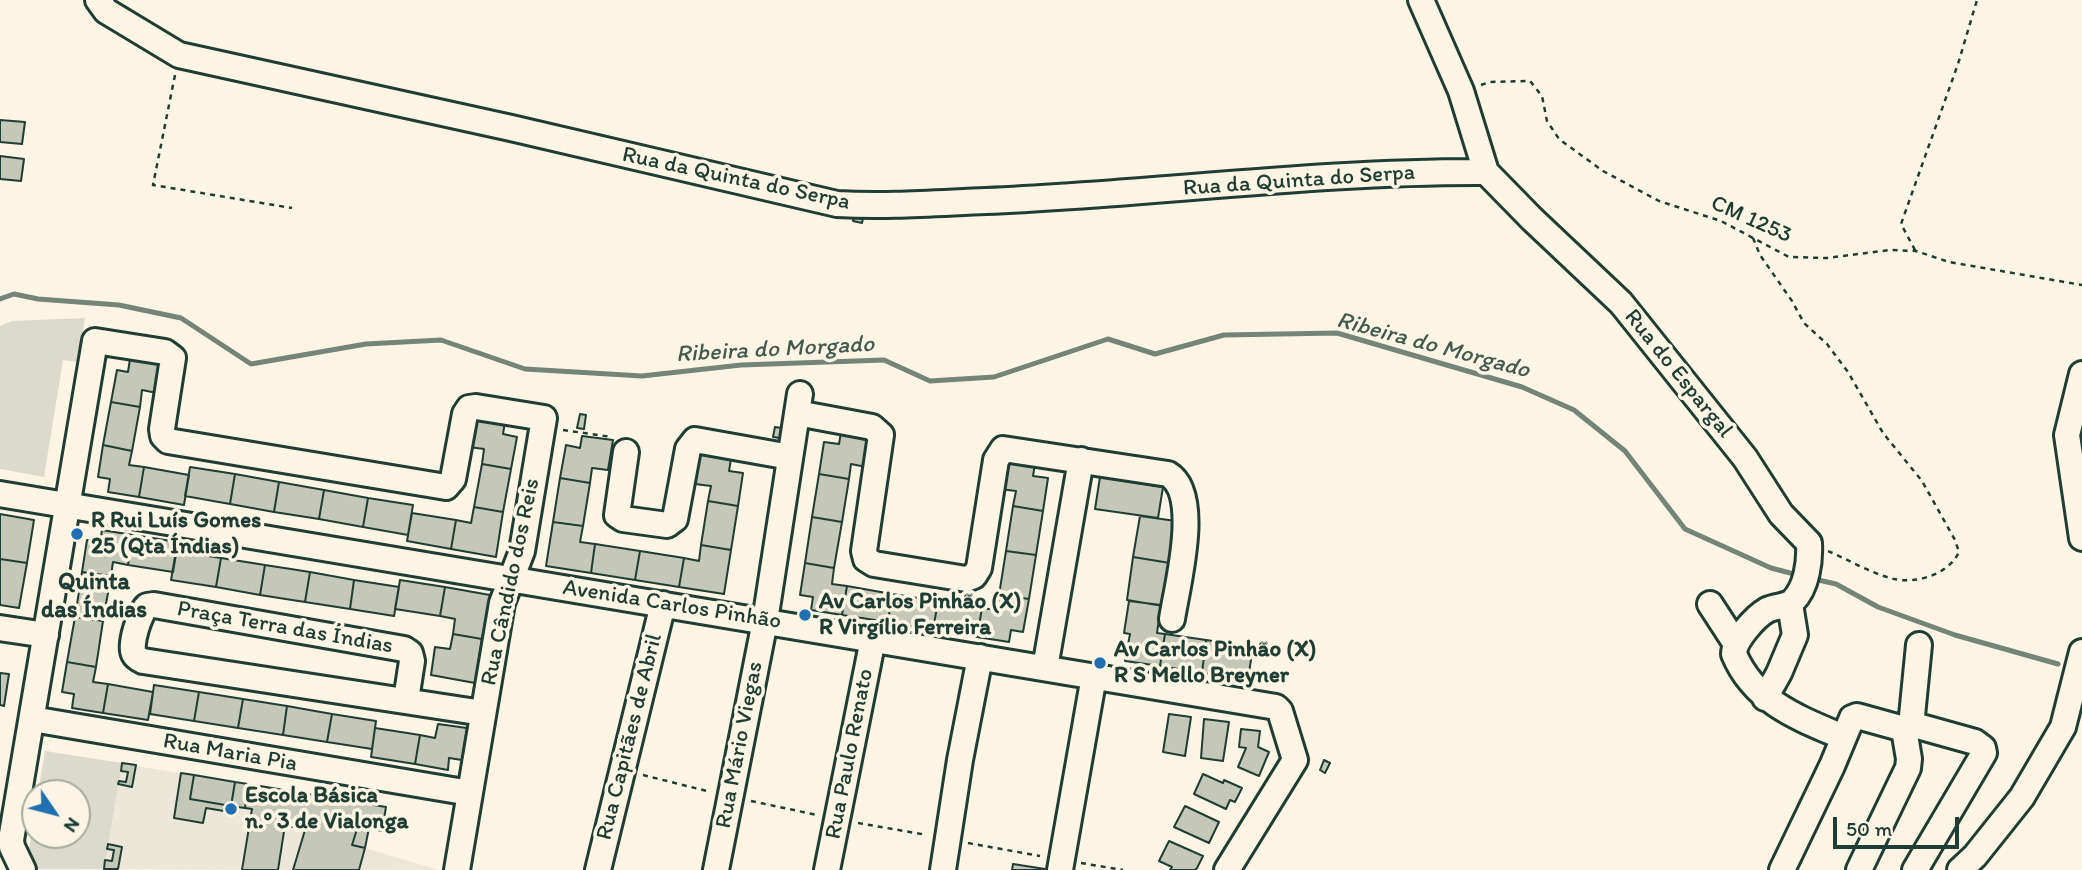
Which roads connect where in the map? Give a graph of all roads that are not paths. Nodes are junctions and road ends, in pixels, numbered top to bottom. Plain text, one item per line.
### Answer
1 (98, 0) edge
2 (1421, 0) edge
3 (1486, 172) junction
4 (2082, 374) edge
5 (626, 452) road end
6 (790, 457) junction
7 (1081, 460) junction
8 (0, 494) edge
9 (67, 505) junction
10 (2082, 538) edge
11 (512, 578) junction
12 (1794, 599) junction
13 (663, 604) junction
14 (1710, 604) dead end
15 (1172, 619) dead end
16 (765, 621) junction
17 (0, 628) edge
18 (46, 635) junction
19 (873, 639) junction
20 (1736, 644) junction
21 (1919, 645) dead end
22 (2082, 652) edge
23 (980, 657) junction
24 (1045, 668) junction
25 (1094, 676) junction
26 (1765, 698) junction
27 (405, 700) junction
28 (483, 713) junction
29 (32, 719) junction
30 (1908, 727) junction
31 (1843, 737) junction
32 (470, 793) junction
33 (7, 824) edge
34 (1061, 865) edge
35 (23, 870) edge
36 (457, 870) edge
37 (598, 870) edge
38 (716, 870) edge
39 (827, 870) edge
40 (943, 870) edge
41 (1227, 870) edge
42 (1782, 870) edge
43 (1859, 870) edge
44 (1915, 870) edge
45 (1961, 870) edge

1 - 3 street, Rua da Quinta do Serpa
2 - 3 street
3 - 12 street, Rua do Espargal
4 - 10 street
5 - 6 street
6 - 7 street, Rua Mário Viegas
6 - 16 street, Rua Mário Viegas
7 - 15 street
7 - 24 street
8 - 9 street, Avenida Carlos Pinhão
9 - 11 street, Avenida Carlos Pinhão
9 - 11 street, Rua Cândido dos Reis
9 - 18 street
11 - 13 street, Avenida Carlos Pinhão
11 - 28 street, Rua Cândido dos Reis
12 - 20 street
12 - 26 street
13 - 16 street, Avenida Carlos Pinhão
13 - 37 street, Rua Capitães de Abril
14 - 20 street
16 - 19 street, Avenida Carlos Pinhão
16 - 38 street, Rua Mário Viegas
17 - 18 street
18 - 29 street
19 - 23 street, Avenida Carlos Pinhão
19 - 39 street, Rua Paulo Renato
20 - 26 street
21 - 30 street
22 - 45 street
23 - 24 street, Avenida Carlos Pinhão
23 - 40 street
24 - 25 street, Avenida Carlos Pinhão
25 - 34 street
25 - 41 street, Avenida Carlos Pinhão
26 - 31 street
27 - 27 street, Praça Terra das Índias
27 - 28 street, Praça Terra das Índias
28 - 32 street, Rua Cândido dos Reis
29 - 32 street, Rua Maria Pia
29 - 33 street
30 - 31 street
30 - 43 street
30 - 44 street
31 - 42 street
32 - 36 street, Rua Cândido dos Reis
33 - 35 street

